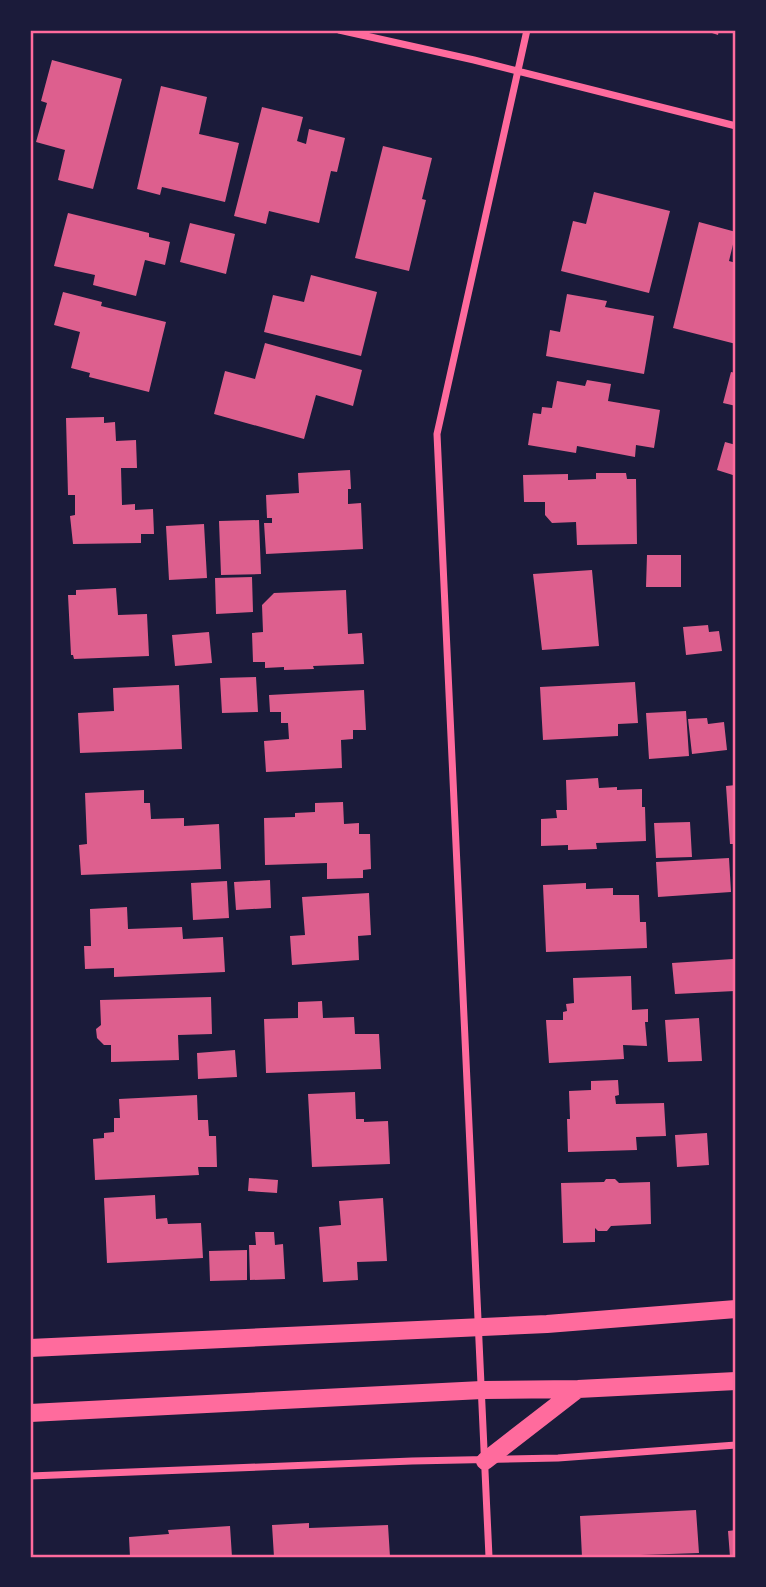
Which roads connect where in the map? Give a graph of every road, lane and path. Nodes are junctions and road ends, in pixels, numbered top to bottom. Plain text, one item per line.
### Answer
1 (339, 30) edge
2 (527, 30) edge
3 (518, 71) junction
4 (736, 126) edge
5 (736, 1309) edge
6 (480, 1327) junction
7 (30, 1348) edge
8 (736, 1381) edge
9 (578, 1389) junction
10 (482, 1390) junction
11 (30, 1413) edge
12 (736, 1445) edge
13 (485, 1461) junction
14 (30, 1476) edge
15 (489, 1557) edge

1 - 3 street
2 - 3 street
3 - 4 street
3 - 6 street
5 - 6 main road
6 - 7 main road
6 - 10 street
8 - 9 main road
9 - 10 main road
9 - 13 main road
10 - 11 main road
10 - 13 street
12 - 13 street
13 - 14 street
13 - 15 street

